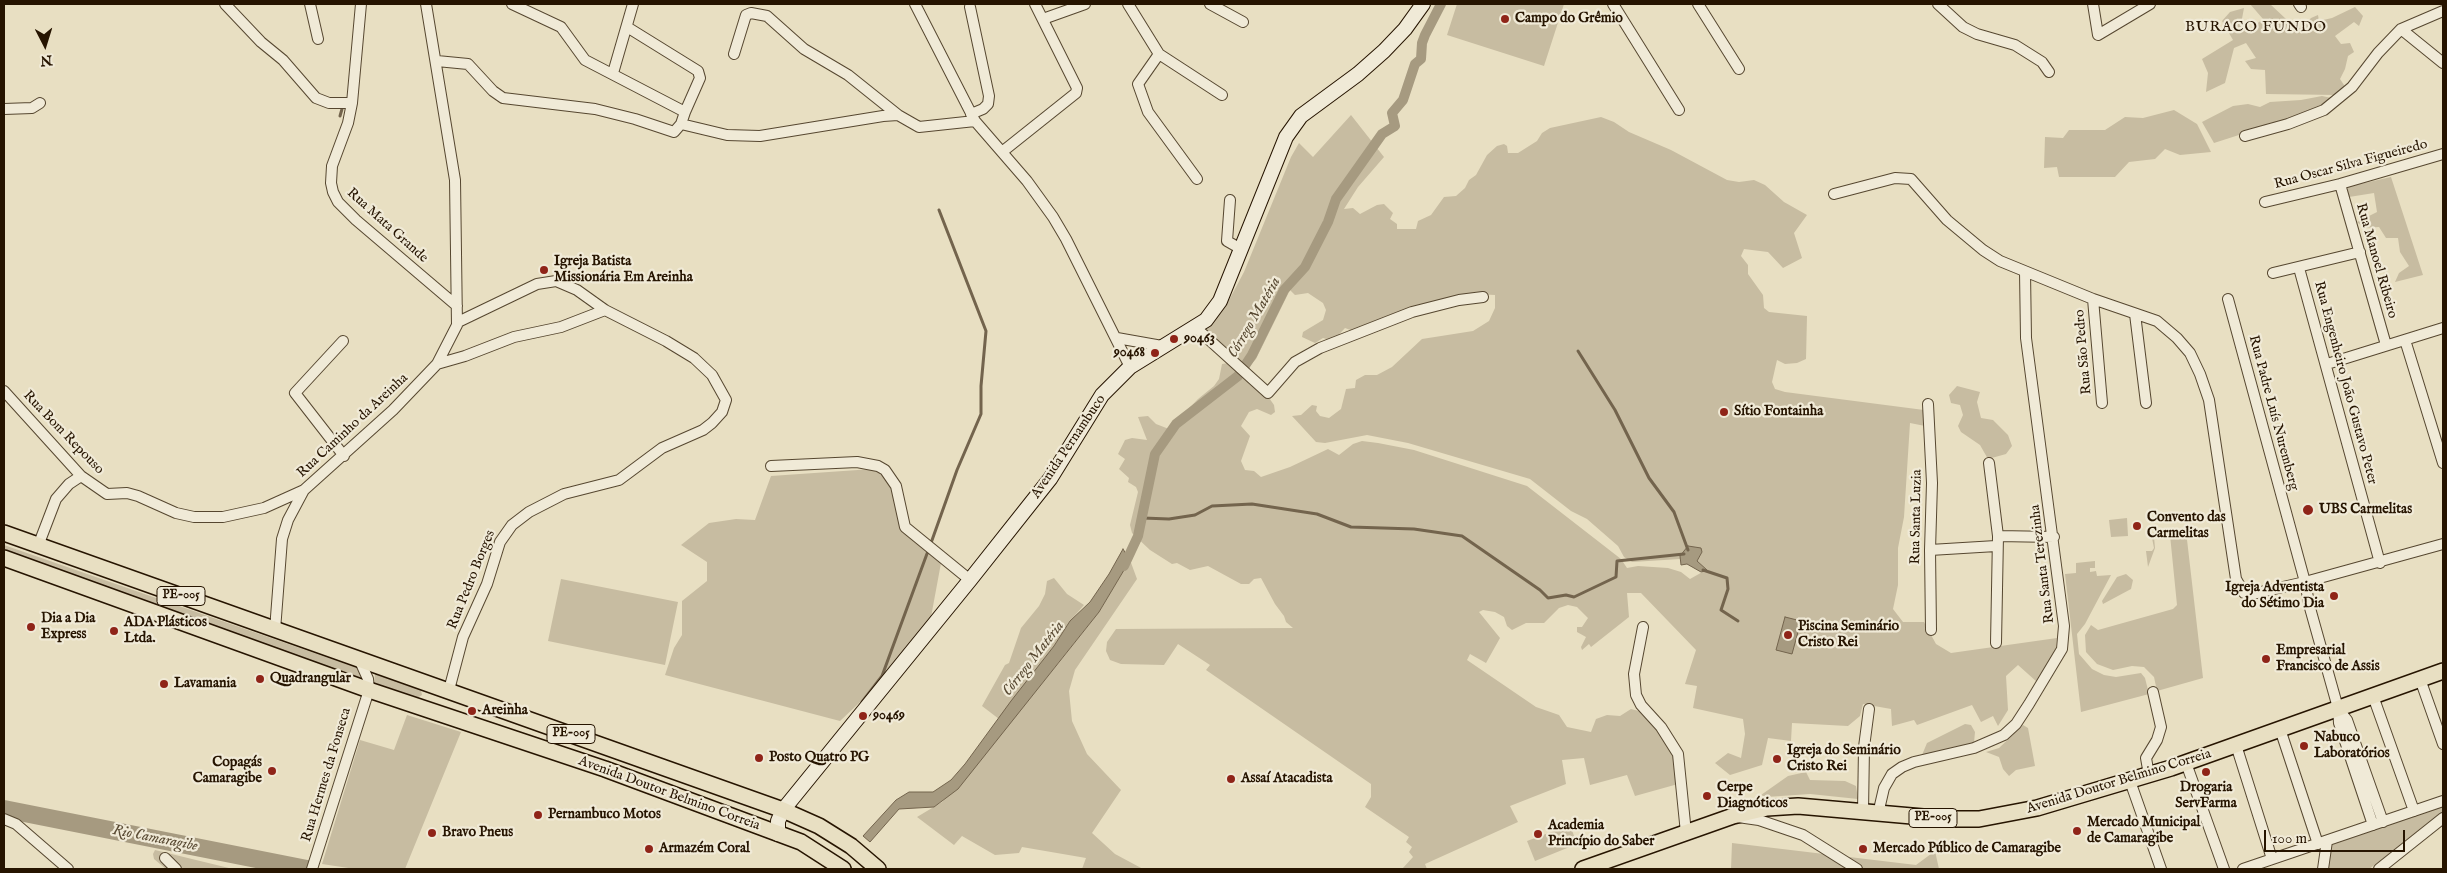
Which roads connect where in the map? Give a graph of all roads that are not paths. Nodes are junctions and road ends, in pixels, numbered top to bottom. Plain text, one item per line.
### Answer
1 (225, 4) edge
2 (310, 4) edge
3 (360, 4) edge
4 (426, 4) edge
5 (512, 4) edge
6 (634, 4) edge
7 (915, 4) edge
8 (1035, 4) edge
9 (1085, 4) edge
10 (1128, 4) edge
11 (1210, 4) edge
12 (1423, 4) edge
13 (1613, 4) edge
14 (1698, 4) edge
15 (1938, 4) edge
16 (2093, 4) edge
17 (2150, 4) edge
18 (970, 7) dead end
19 (2443, 11) edge
20 (1043, 19) junction
21 (1243, 22) dead end
22 (627, 27) junction
23 (2401, 29) junction
24 (318, 39) dead end
25 (734, 54) dead end
26 (1159, 54) junction
27 (437, 61) junction
28 (2443, 63) edge
29 (1739, 69) dead end
30 (2049, 72) dead end
31 (613, 73) junction
32 (1222, 95) dead end
33 (40, 103) dead end
34 (352, 103) junction
35 (4, 108) edge
36 (1679, 110) dead end
37 (685, 112) junction
38 (898, 115) junction
39 (973, 118) junction
40 (677, 128) junction
41 (2244, 136) dead end
42 (1002, 152) junction
43 (2443, 154) edge
44 (1197, 180) dead end
45 (2340, 184) junction
46 (1834, 194) dead end
47 (1230, 200) dead end
48 (2265, 202) dead end
49 (1241, 249) junction
50 (2360, 252) junction
51 (2299, 268) junction
52 (2025, 272) junction
53 (2273, 273) dead end
54 (1483, 297) dead end
55 (2093, 299) junction
56 (2228, 299) dead end
57 (457, 306) junction
58 (607, 311) junction
59 (2135, 314) junction
60 (458, 322) junction
61 (1195, 327) junction
62 (2443, 328) edge
63 (1117, 338) junction
64 (2405, 340) junction
65 (344, 341) dead end
66 (2386, 345) junction
67 (1162, 346) junction
68 (437, 364) junction
69 (2327, 364) junction
70 (1130, 366) junction
71 (4, 391) edge
72 (2102, 403) dead end
73 (2146, 403) dead end
74 (1928, 404) dead end
75 (2440, 433) edge
76 (344, 456) junction
77 (1989, 463) dead end
78 (2443, 464) edge
79 (771, 466) dead end
80 (81, 476) junction
81 (304, 490) junction
82 (4, 533) edge
83 (2054, 537) junction
84 (1997, 541) junction
85 (2443, 544) edge
86 (38, 546) junction
87 (1930, 550) junction
88 (4, 558) edge
89 (2380, 562) junction
90 (970, 580) junction
91 (2305, 582) junction
92 (1643, 627) dead end
93 (276, 630) junction
94 (1932, 630) dead end
95 (1996, 643) dead end
96 (359, 658) junction
97 (2443, 671) edge
98 (2420, 679) junction
99 (368, 690) junction
100 (449, 690) junction
101 (2153, 692) dead end
102 (2373, 696) junction
103 (2338, 708) junction
104 (1869, 709) dead end
105 (2280, 729) junction
106 (2443, 744) edge
107 (2236, 745) junction
108 (2186, 763) junction
109 (2148, 775) junction
110 (2130, 781) junction
111 (2443, 801) edge
112 (783, 810) junction
113 (2414, 811) junction
114 (1870, 813) junction
115 (1732, 816) junction
116 (2443, 818) edge
117 (4, 819) edge
118 (2378, 823) junction
119 (1686, 833) junction
120 (778, 834) junction
121 (2322, 842) junction
122 (165, 858) dead end
123 (2272, 859) junction
124 (314, 865) edge
125 (68, 869) edge
126 (176, 869) edge
127 (843, 869) edge
128 (878, 869) edge
129 (1583, 869) edge
130 (1857, 869) edge
131 (2161, 869) edge
132 (2224, 869) edge
133 (2243, 869) edge
134 (2323, 869) edge
135 (2379, 869) edge

1 - 34 street
2 - 24 street
3 - 34 street, Rua Mata Grande
4 - 27 street, Rua Caminho da Areinha
5 - 31 street
6 - 22 street
7 - 39 street
8 - 20 street
9 - 20 street
10 - 26 street
11 - 21 street
12 - 49 street, Avenida Pernambuco
13 - 36 street
14 - 29 street
15 - 30 street
16 - 17 street
18 - 39 street
19 - 23 street
20 - 42 street
22 - 31 street
22 - 37 street
23 - 28 street
23 - 41 street
25 - 38 street
26 - 32 street
26 - 44 street
27 - 40 street
27 - 57 street, Rua Caminho da Areinha
31 - 37 street
33 - 35 street
34 - 57 street, Rua Mata Grande
37 - 40 street
38 - 39 street
38 - 40 street
39 - 42 street
42 - 63 street
43 - 45 street, Rua Oscar Silva Figueiredo
45 - 48 street, Rua Oscar Silva Figueiredo
45 - 50 street, Rua Manoel Ribeiro
46 - 52 street
47 - 49 street
49 - 61 street, Avenida Pernambuco
50 - 51 street
50 - 66 street, Rua Manoel Ribeiro
51 - 53 street
51 - 69 street, Rua Engenheiro João Gustavo Peter
52 - 55 street
52 - 83 street, Rua Santa Terezinha
54 - 61 street
55 - 59 street
55 - 72 street, Rua São Pedro
56 - 91 street, Rua Padre Luís Nuremberg
57 - 60 street, Rua Caminho da Areinha
58 - 60 street
58 - 68 street
58 - 100 street, Rua Pedro Borges
59 - 73 street
59 - 91 street
60 - 68 street, Rua Caminho da Areinha
61 - 67 street, Avenida Pernambuco
62 - 64 street
63 - 67 street
63 - 70 street
64 - 66 street
64 - 75 street
65 - 76 street
66 - 69 street
67 - 70 street, Avenida Pernambuco
68 - 76 street, Rua Caminho da Areinha
69 - 89 street, Rua Engenheiro João Gustavo Peter
70 - 90 street, Avenida Pernambuco
71 - 80 street, Rua Bom Repouso
74 - 87 street, Rua Santa Luzia
75 - 78 street
76 - 81 street, Rua Caminho da Areinha
77 - 84 street
79 - 90 street
80 - 81 street, Rua Bom Repouso
80 - 86 street
81 - 93 street, Rua Caminho da Areinha
82 - 86 main road, PE-005
83 - 84 street
83 - 114 street, Rua Santa Terezinha
84 - 87 street
84 - 95 street
85 - 89 street
86 - 93 main road, PE-005
87 - 94 street, Rua Santa Luzia
88 - 99 main road, Avenida Doutor Belmino Correia / PE-005
89 - 91 street
90 - 112 street, Avenida Pernambuco
91 - 103 street, Rua Padre Luís Nuremberg
92 - 119 street
93 - 96 main road, PE-005
96 - 99 street
96 - 100 main road, Avenida Doutor Belmino Correia / PE-005
97 - 98 main road, Avenida Doutor Belmino Correia / PE-005
98 - 102 main road, Avenida Doutor Belmino Correia / PE-005
98 - 106 street
99 - 120 main road, Avenida Doutor Belmino Correia / PE-005
99 - 124 street, Rua Hermes da Fonseca
100 - 112 main road, Avenida Doutor Belmino Correia / PE-005
101 - 109 street
102 - 103 main road, Avenida Doutor Belmino Correia / PE-005
102 - 113 street
103 - 105 main road, Avenida Doutor Belmino Correia / PE-005
103 - 118 street, Rua Padre Luís Nuremberg
104 - 114 street
105 - 107 main road, Avenida Doutor Belmino Correia / PE-005
105 - 121 street
107 - 108 main road, Avenida Doutor Belmino Correia / PE-005
107 - 123 street
108 - 109 main road, Avenida Doutor Belmino Correia / PE-005
108 - 132 street
109 - 110 main road, Avenida Doutor Belmino Correia / PE-005
110 - 114 main road, Avenida Doutor Belmino Correia / PE-005
110 - 131 street
111 - 113 street
112 - 120 street
112 - 128 main road, Avenida Doutor Belmino Correia / PE-005
113 - 118 street
114 - 115 main road, Avenida Doutor Belmino Correia / PE-005
115 - 119 main road, Avenida Doutor Belmino Correia / PE-005
115 - 130 street
116 - 135 street
117 - 125 street
118 - 121 street
119 - 129 main road, Avenida Doutor Belmino Correia / PE-005
120 - 127 main road, Avenida Doutor Belmino Correia / PE-005
121 - 123 street
121 - 134 street
122 - 126 street
123 - 133 street

